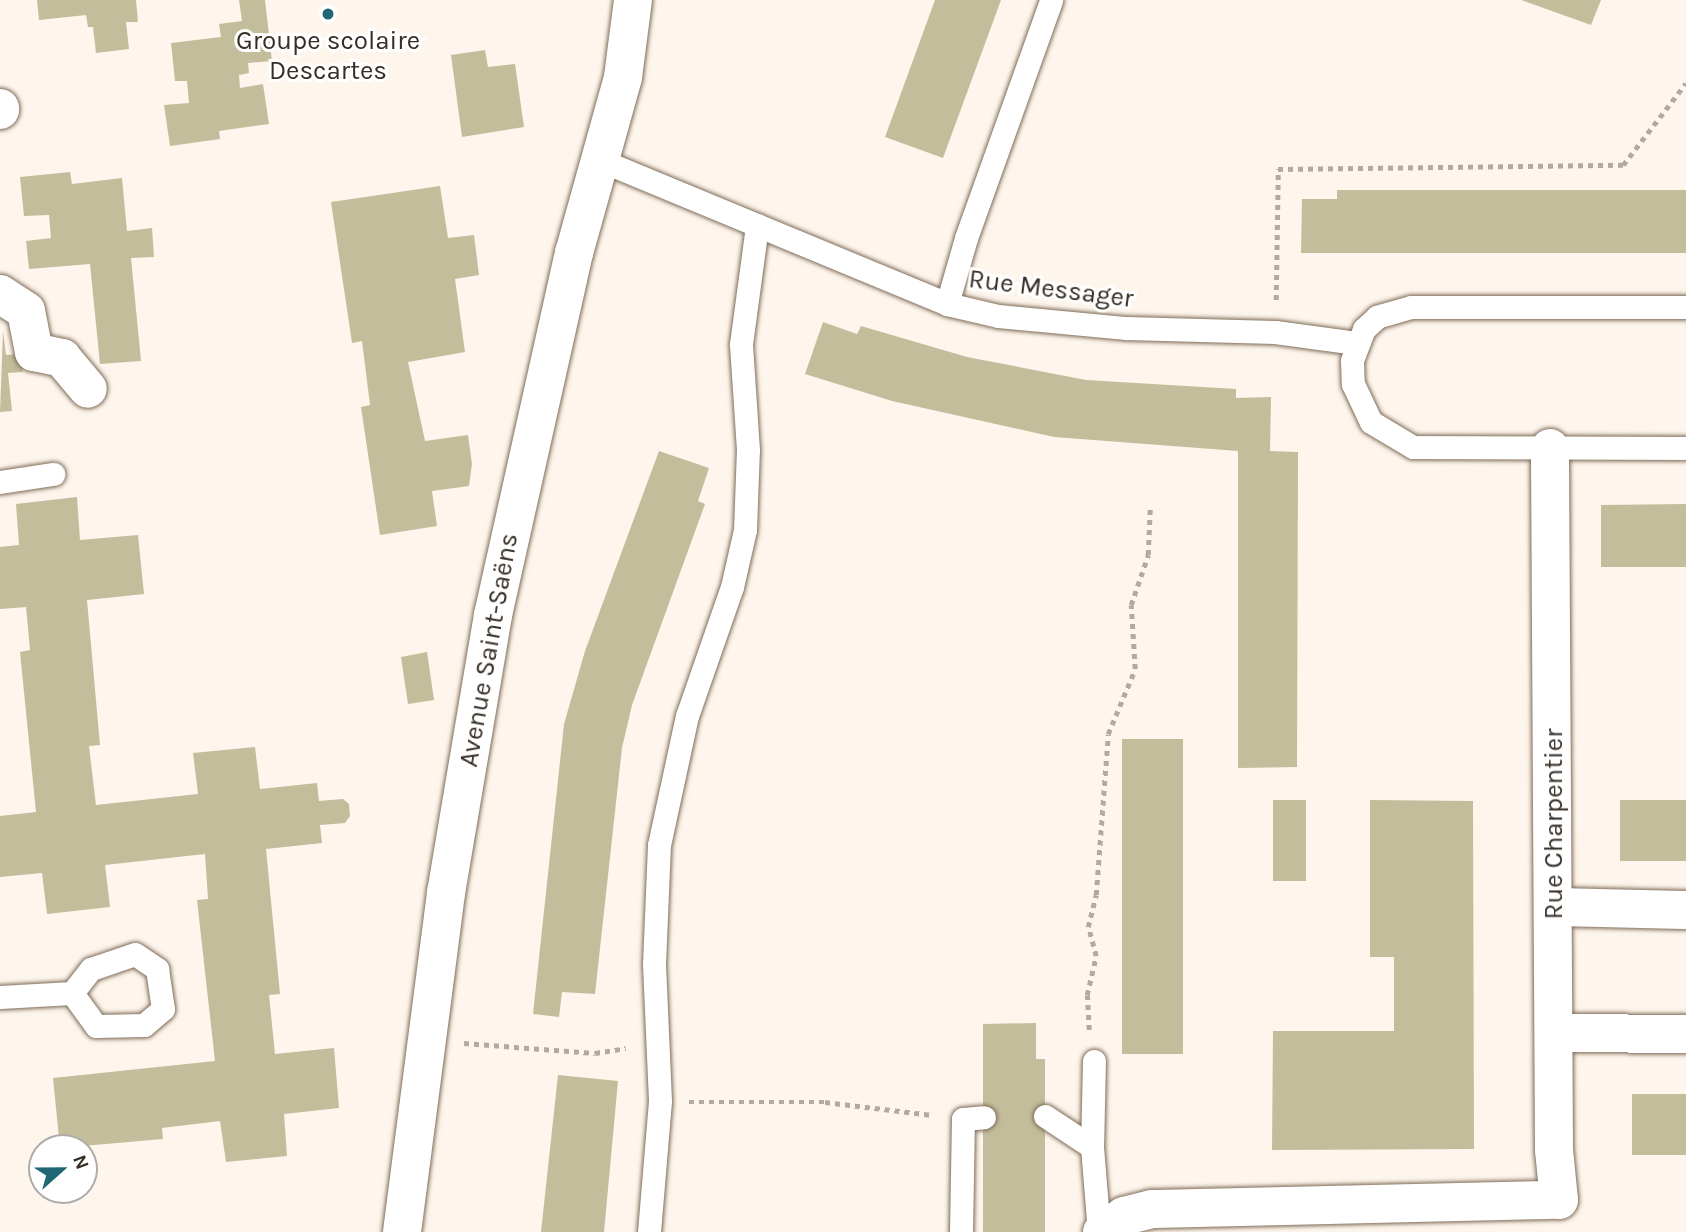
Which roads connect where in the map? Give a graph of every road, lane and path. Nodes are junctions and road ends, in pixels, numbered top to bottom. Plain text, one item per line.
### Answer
1 (634, 0) edge
2 (657, 0) edge
3 (1051, 0) edge
4 (623, 77) junction
5 (1686, 83) edge
6 (600, 160) junction
7 (757, 225) junction
8 (0, 294) edge
9 (947, 304) junction
10 (1686, 307) edge
11 (1275, 332) junction
12 (1356, 343) junction
13 (88, 389) dead end
14 (1550, 448) junction
15 (1686, 448) edge
16 (53, 474) dead end
17 (0, 482) edge
18 (1150, 509) dead end
19 (1555, 907) junction
20 (1686, 910) edge
21 (72, 993) dead end
22 (0, 997) edge
23 (1555, 1033) junction
24 (1686, 1034) edge
25 (427, 1037) junction
26 (657, 1042) junction
27 (1094, 1062) joint
28 (660, 1101) junction
29 (1045, 1116) dead end
30 (974, 1118) joint
31 (1092, 1147) junction
32 (1547, 1217) edge
33 (402, 1232) edge
34 (649, 1232) edge
35 (961, 1232) edge
36 (1101, 1232) edge

1 - 4 street, Avenue Saint-Saëns
2 - 4 street, Avenue Saint-Saëns
3 - 9 lane
4 - 6 street, Avenue Saint-Saëns
5 - 11 path
6 - 7 lane, Rue Messager
6 - 25 street, Avenue Saint-Saëns
7 - 9 lane, Rue Messager
7 - 26 lane
8 - 13 street
9 - 11 lane, Rue Messager
10 - 12 lane
11 - 12 lane, Rue Messager
12 - 14 lane
14 - 15 lane
14 - 19 street, Rue Charpentier
16 - 17 lane
18 - 27 path
19 - 20 street
19 - 23 street, Rue Charpentier
21 - 22 lane
23 - 24 street
23 - 32 street, Rue Charpentier
25 - 26 path
25 - 33 street, Avenue Saint-Saëns
26 - 28 lane
27 - 31 lane
28 - 30 path
28 - 34 lane
29 - 31 lane
30 - 35 lane
31 - 36 lane
32 - 36 street, Rue Charpentier

